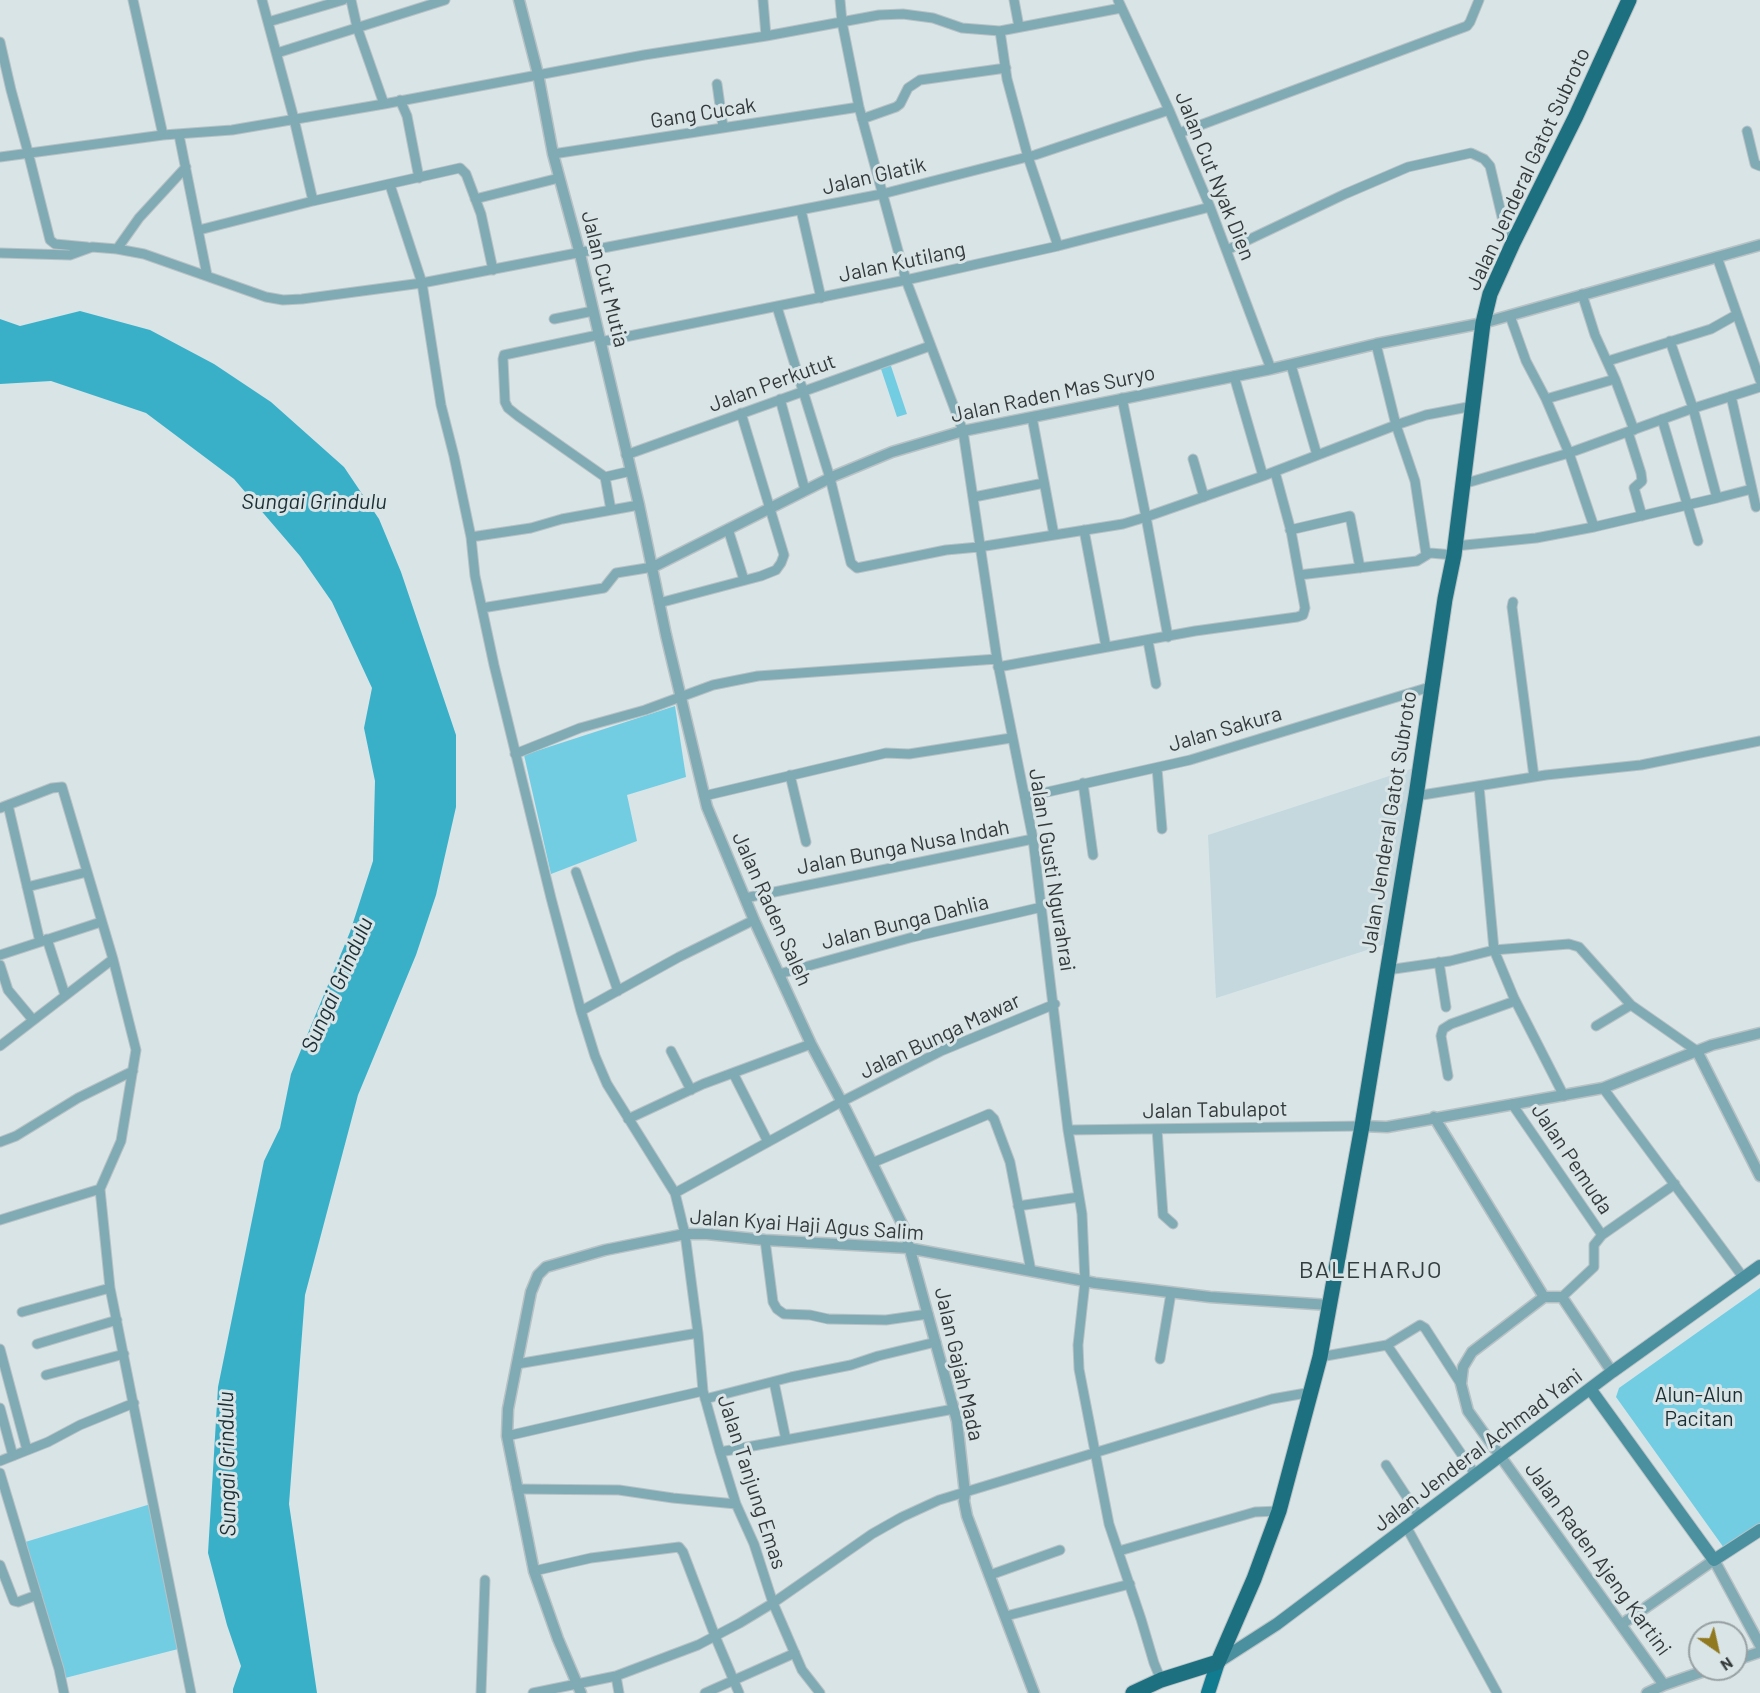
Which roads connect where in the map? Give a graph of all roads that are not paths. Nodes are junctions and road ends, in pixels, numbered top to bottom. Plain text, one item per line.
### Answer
1 (133, 0) edge
2 (262, 0) edge
3 (343, 0) edge
4 (351, 0) edge
5 (445, 0) edge
6 (519, 0) edge
7 (763, 0) edge
8 (840, 0) edge
9 (1014, 0) edge
10 (1479, 0) edge
11 (1629, 0) edge
12 (1120, 4) edge
13 (268, 22) junction
14 (842, 22) junction
15 (357, 27) junction
16 (1018, 27) junction
17 (1000, 31) junction
18 (766, 36) junction
19 (0, 42) edge
20 (277, 53) junction
21 (1006, 68) junction
22 (537, 74) junction
23 (717, 84) dead end
24 (400, 100) junction
25 (384, 104) junction
26 (859, 107) junction
27 (1170, 110) junction
28 (294, 119) junction
29 (862, 119) junction
30 (723, 127) junction
31 (1747, 131) dead end
32 (1179, 133) junction
33 (163, 135) junction
34 (179, 135) junction
35 (28, 152) junction
36 (553, 154) junction
37 (0, 157) edge
38 (1028, 157) junction
39 (1760, 166) edge
40 (186, 167) junction
41 (419, 178) junction
42 (559, 178) junction
43 (390, 185) junction
44 (882, 194) junction
45 (476, 199) junction
46 (313, 201) junction
47 (1210, 207) junction
48 (801, 210) junction
49 (199, 230) junction
50 (1513, 243) junction
51 (1760, 245) edge
52 (1058, 246) junction
53 (92, 248) junction
54 (117, 249) junction
55 (1227, 250) junction
56 (0, 253) edge
57 (580, 254) junction
58 (1717, 257) junction
59 (493, 270) junction
60 (207, 274) junction
61 (906, 280) junction
62 (422, 283) junction
63 (1582, 294) junction
64 (821, 298) junction
65 (777, 307) junction
66 (593, 311) junction
67 (1736, 315) junction
68 (1510, 316) junction
69 (554, 319) dead end
70 (1483, 323) junction
71 (599, 338) junction
72 (1670, 341) junction
73 (1376, 344) junction
74 (930, 346) junction
75 (1608, 361) junction
76 (1291, 364) junction
77 (1271, 369) junction
78 (1234, 376) junction
79 (1615, 379) junction
80 (1760, 380) edge
81 (1760, 387) edge
82 (804, 390) junction
83 (1731, 396) junction
84 (1122, 398) junction
85 (780, 399) junction
86 (1546, 399) junction
87 (1473, 406) junction
88 (1693, 408) junction
89 (741, 413) junction
90 (1032, 417) junction
91 (1662, 419) junction
92 (1396, 425) junction
93 (963, 430) junction
94 (1631, 431) junction
95 (1569, 453) junction
96 (627, 455) junction
97 (1317, 455) junction
98 (1193, 459) dead end
99 (631, 471) junction
100 (1275, 472) junction
101 (1263, 476) junction
102 (605, 477) junction
103 (830, 477) junction
104 (1474, 481) junction
105 (1044, 483) junction
106 (1752, 489) junction
107 (805, 490) junction
108 (974, 497) junction
109 (1204, 497) junction
110 (1717, 498) junction
111 (639, 505) junction
112 (1687, 506) junction
113 (1756, 507) dead end
114 (769, 509) junction
115 (611, 510) junction
116 (1642, 516) junction
117 (1146, 517) junction
118 (1594, 527) junction
119 (728, 529) junction
120 (1084, 530) junction
121 (1290, 530) junction
122 (1054, 536) junction
123 (471, 537) junction
124 (1698, 541) dead end
125 (979, 547) junction
126 (1461, 548) junction
127 (1426, 554) junction
128 (653, 567) junction
129 (1360, 568) junction
130 (1299, 575) junction
131 (744, 580) junction
132 (1513, 602) dead end
133 (659, 603) junction
134 (482, 608) junction
135 (1168, 637) junction
136 (1148, 641) junction
137 (1106, 647) junction
138 (997, 663) junction
139 (1156, 684) dead end
140 (1433, 686) junction
141 (681, 698) junction
142 (1011, 738) junction
143 (1760, 741) edge
144 (515, 754) junction
145 (1157, 768) junction
146 (790, 775) junction
147 (1533, 777) junction
148 (1083, 783) junction
149 (1479, 786) junction
150 (704, 796) junction
151 (1025, 796) junction
152 (1416, 796) junction
153 (4, 806) edge
154 (1162, 829) dead end
155 (1033, 839) junction
156 (806, 842) dead end
157 (1093, 855) dead end
158 (87, 872) junction
159 (576, 872) dead end
160 (27, 886) junction
161 (745, 898) junction
162 (1042, 907) junction
163 (754, 920) junction
164 (101, 922) junction
165 (44, 940) junction
166 (1494, 950) junction
167 (0, 955) edge
168 (113, 959) junction
169 (1438, 962) junction
170 (0, 965) edge
171 (1387, 970) junction
172 (779, 974) junction
173 (618, 991) junction
174 (65, 995) junction
175 (1515, 1001) junction
176 (1054, 1004) junction
177 (1631, 1005) junction
178 (1446, 1007) dead end
179 (581, 1011) junction
180 (33, 1020) junction
181 (1596, 1026) dead end
182 (1760, 1033) edge
183 (811, 1044) junction
184 (0, 1046) edge
185 (671, 1051) dead end
186 (1697, 1051) junction
187 (133, 1071) junction
188 (733, 1073) junction
189 (1448, 1076) dead end
190 (1603, 1088) junction
191 (690, 1090) junction
192 (1564, 1096) junction
193 (841, 1102) junction
194 (1512, 1104) junction
195 (1434, 1117) junction
196 (628, 1119) junction
197 (1362, 1126) junction
198 (1157, 1129) junction
199 (1068, 1130) junction
200 (0, 1142) edge
201 (768, 1142) junction
202 (872, 1163) junction
203 (1760, 1176) edge
204 (1675, 1184) junction
205 (100, 1189) junction
206 (675, 1193) junction
207 (1079, 1197) junction
208 (1018, 1206) junction
209 (0, 1220) edge
210 (1173, 1224) dead end
211 (685, 1234) junction
212 (1602, 1235) junction
213 (765, 1240) junction
214 (908, 1248) junction
215 (1760, 1266) edge
216 (1031, 1271) junction
217 (1743, 1277) junction
218 (1085, 1282) junction
219 (110, 1288) junction
220 (1171, 1293) junction
221 (1544, 1297) junction
222 (1562, 1297) junction
223 (1329, 1305) junction
224 (22, 1312) dead end
225 (928, 1314) junction
226 (117, 1320) junction
227 (698, 1333) junction
228 (936, 1342) junction
229 (37, 1344) dead end
230 (1387, 1345) junction
231 (0, 1349) edge
232 (124, 1354) junction
233 (1320, 1357) junction
234 (1160, 1359) dead end
235 (517, 1364) junction
236 (1612, 1372) junction
237 (45, 1375) dead end
238 (774, 1382) junction
239 (1461, 1384) junction
240 (1591, 1390) junction
241 (1312, 1392) junction
242 (704, 1395) junction
243 (134, 1403) junction
244 (0, 1408) edge
245 (954, 1409) junction
246 (507, 1436) junction
247 (786, 1440) junction
248 (27, 1450) junction
249 (720, 1452) junction
250 (1094, 1452) junction
251 (13, 1455) junction
252 (1499, 1457) junction
253 (0, 1461) edge
254 (1386, 1465) dead end
255 (0, 1473) edge
256 (1475, 1474) junction
257 (517, 1489) junction
258 (964, 1493) junction
259 (736, 1504) junction
260 (1279, 1510) junction
261 (1420, 1517) junction
262 (1407, 1528) junction
263 (1760, 1530) edge
264 (1060, 1550) dead end
265 (1119, 1551) junction
266 (1714, 1560) junction
267 (0, 1565) edge
268 (534, 1571) junction
269 (990, 1575) junction
270 (484, 1580) dead end
271 (1130, 1584) junction
272 (37, 1595) junction
273 (773, 1603) junction
274 (1006, 1616) junction
275 (1622, 1624) junction
276 (715, 1636) junction
277 (1760, 1645) edge
278 (795, 1653) junction
279 (1218, 1662) junction
280 (616, 1676) junction
281 (1688, 1677) edge
282 (734, 1679) junction
283 (1161, 1680) junction
284 (1664, 1685) junction
285 (579, 1689) edge
286 (64, 1693) edge
287 (191, 1693) edge
288 (481, 1693) edge
289 (533, 1693) edge
290 (619, 1693) edge
291 (705, 1693) edge
292 (739, 1693) edge
293 (820, 1693) edge
294 (1034, 1693) edge
295 (1133, 1693) edge
296 (1208, 1693) edge
297 (1497, 1693) edge
298 (1647, 1693) edge

1 - 33 street
2 - 13 street
3 - 13 street
4 - 15 street
5 - 15 street
6 - 22 street, Jalan Cut Mutia
7 - 18 street
8 - 14 street, Jalan I Gusti Ngurahrai
9 - 16 street
10 - 32 street
11 - 50 highway, Jalan Jenderal Gatot Subroto
12 - 16 street
12 - 27 street, Jalan Cut Nyak Dien
13 - 20 street
14 - 17 street
14 - 18 street
14 - 26 street, Jalan I Gusti Ngurahrai
15 - 20 street
15 - 25 street
16 - 17 street
17 - 21 street
18 - 22 street
19 - 35 street
20 - 28 street
21 - 29 street
21 - 38 street
22 - 24 street
22 - 36 street, Jalan Cut Mutia
23 - 30 street
24 - 25 street
24 - 41 street
25 - 28 street
26 - 29 street, Jalan I Gusti Ngurahrai
26 - 30 street, Gang Cucak
27 - 32 street, Jalan Cut Nyak Dien
27 - 38 street, Jalan Glatik
28 - 34 street
28 - 46 street
29 - 44 street, Jalan I Gusti Ngurahrai
30 - 36 street, Gang Cucak
31 - 39 street
32 - 47 street, Jalan Cut Nyak Dien
33 - 34 street
33 - 35 street
34 - 40 street
35 - 37 street
35 - 53 street
36 - 42 street, Jalan Cut Mutia
38 - 44 street, Jalan Glatik
38 - 52 street
40 - 49 street
40 - 54 street
41 - 43 street
41 - 45 street
42 - 45 street
42 - 57 street, Jalan Cut Mutia
43 - 46 street
43 - 62 street, Jalan Tanjung Emas
44 - 48 street, Jalan Glatik
44 - 61 street, Jalan I Gusti Ngurahrai
45 - 59 street
46 - 49 street
47 - 52 street, Jalan Kutilang
47 - 55 street, Jalan Cut Nyak Dien
48 - 57 street, Jalan Glatik
48 - 64 street
49 - 60 street
50 - 55 street
50 - 70 highway, Jalan Jenderal Gatot Subroto
51 - 58 street, Jalan Raden Mas Suryo
52 - 61 street, Jalan Kutilang
53 - 54 street, Jalan Glatik
53 - 56 street
54 - 60 street, Jalan Glatik
55 - 77 street, Jalan Cut Nyak Dien
57 - 59 street, Jalan Glatik
57 - 66 street, Jalan Cut Mutia
58 - 63 street, Jalan Raden Mas Suryo
58 - 67 street
59 - 62 street, Jalan Glatik
60 - 62 street, Jalan Glatik
61 - 64 street, Jalan Kutilang
61 - 74 street, Jalan I Gusti Ngurahrai
62 - 123 street, Jalan Tanjung Emas
63 - 68 street, Jalan Raden Mas Suryo
63 - 75 street
64 - 65 street, Jalan Kutilang
65 - 71 street, Jalan Kutilang
65 - 82 street
66 - 69 street
66 - 71 street, Jalan Cut Mutia
67 - 72 street
67 - 80 street
68 - 70 street, Jalan Raden Mas Suryo
68 - 86 street
70 - 73 street, Jalan Raden Mas Suryo
70 - 87 highway, Jalan Jenderal Gatot Subroto
71 - 96 street, Jalan Cut Mutia
71 - 102 street, Jalan Kutilang
72 - 75 street
72 - 88 street
73 - 76 street, Jalan Raden Mas Suryo
73 - 92 street
74 - 82 street, Jalan Perkutut
74 - 93 street, Jalan I Gusti Ngurahrai
75 - 79 street
76 - 77 street, Jalan Raden Mas Suryo
76 - 97 street
77 - 78 street, Jalan Raden Mas Suryo
78 - 84 street, Jalan Raden Mas Suryo
78 - 101 street
79 - 86 street
79 - 94 street
81 - 83 street
82 - 85 street, Jalan Perkutut
82 - 103 street
83 - 88 street
83 - 106 street
84 - 90 street, Jalan Raden Mas Suryo
84 - 117 street
85 - 89 street, Jalan Perkutut
85 - 107 street
86 - 95 street
87 - 92 street
87 - 104 highway, Jalan Jenderal Gatot Subroto
88 - 91 street
88 - 110 street
89 - 96 street, Jalan Perkutut
89 - 114 street
90 - 93 street, Jalan Raden Mas Suryo
90 - 105 street
91 - 94 street
91 - 112 street
92 - 97 street
92 - 127 street
93 - 103 street, Jalan Raden Mas Suryo
93 - 108 street, Jalan I Gusti Ngurahrai
94 - 95 street
94 - 116 street
95 - 104 street
95 - 118 street
96 - 99 street, Jalan Cut Mutia
97 - 100 street
98 - 109 street
99 - 102 street
99 - 111 street, Jalan Cut Mutia
100 - 101 street
100 - 121 street
101 - 109 street
102 - 115 street
103 - 107 street, Jalan Raden Mas Suryo
103 - 125 street
104 - 126 highway, Jalan Jenderal Gatot Subroto
105 - 108 street
105 - 122 street
106 - 110 street
106 - 113 street
107 - 114 street, Jalan Raden Mas Suryo
108 - 125 street, Jalan I Gusti Ngurahrai
109 - 117 street
110 - 112 street
111 - 115 street
111 - 128 street, Jalan Cut Mutia
112 - 116 street
112 - 124 street
114 - 119 street, Jalan Raden Mas Suryo
114 - 131 street
115 - 123 street
116 - 118 street
117 - 120 street
117 - 135 street
118 - 126 street
119 - 128 street, Jalan Raden Mas Suryo
119 - 131 street
120 - 122 street
120 - 137 street
121 - 129 street
121 - 130 street
122 - 125 street
123 - 134 street, Jalan Tanjung Emas
125 - 138 street, Jalan I Gusti Ngurahrai
126 - 127 street
126 - 140 highway, Jalan Jenderal Gatot Subroto
127 - 129 street
128 - 133 street, Jalan Raden Saleh
128 - 134 street
129 - 130 street
130 - 135 street
131 - 133 street
132 - 147 street
133 - 141 street, Jalan Raden Saleh
134 - 144 street, Jalan Tanjung Emas
135 - 136 street
136 - 137 street
136 - 139 street
137 - 138 street
138 - 141 street
138 - 142 street, Jalan I Gusti Ngurahrai
140 - 145 street, Jalan Sakura
140 - 152 highway, Jalan Jenderal Gatot Subroto
141 - 144 street
141 - 150 street, Jalan Raden Saleh
142 - 146 street
142 - 151 street, Jalan I Gusti Ngurahrai
143 - 147 street
144 - 179 street, Jalan Tanjung Emas
145 - 148 street, Jalan Sakura
145 - 154 street
146 - 150 street
146 - 156 street
147 - 149 street
148 - 151 street, Jalan Sakura
148 - 157 street
149 - 152 street
149 - 166 street
150 - 161 street, Jalan Raden Saleh
151 - 155 street, Jalan I Gusti Ngurahrai
152 - 171 highway, Jalan Jenderal Gatot Subroto
153 - 158 street
153 - 160 street
155 - 161 street, Jalan Bunga Nusa Indah
155 - 162 street, Jalan I Gusti Ngurahrai
158 - 160 street
158 - 164 street
159 - 173 street
160 - 165 street
161 - 163 street, Jalan Raden Saleh
162 - 172 street, Jalan Bunga Dahlia
162 - 176 street, Jalan I Gusti Ngurahrai
163 - 172 street, Jalan Raden Saleh
163 - 173 street
164 - 165 street
164 - 168 street
165 - 167 street
165 - 174 street
166 - 169 street
166 - 175 street
166 - 177 street
168 - 174 street
168 - 187 street
169 - 171 street
169 - 178 street
170 - 180 street
171 - 197 highway, Jalan Jenderal Gatot Subroto
172 - 183 street, Jalan Raden Saleh
173 - 179 street
174 - 180 street
175 - 189 street
175 - 192 street
176 - 193 street, Jalan Bunga Mawar
176 - 199 street, Jalan I Gusti Ngurahrai
177 - 181 street
177 - 186 street
179 - 196 street, Jalan Tanjung Emas
180 - 184 street
182 - 186 street
183 - 188 street
183 - 193 street, Jalan Raden Saleh
185 - 191 street
186 - 190 street
186 - 203 street
187 - 200 street
187 - 205 street
188 - 191 street
188 - 201 street
190 - 192 street
190 - 204 street
191 - 196 street
192 - 194 street
193 - 201 street, Jalan Bunga Mawar
193 - 202 street, Jalan Raden Saleh
194 - 195 street
194 - 212 street, Jalan Pemuda
195 - 197 street
195 - 221 street
196 - 206 street, Jalan Tanjung Emas
197 - 198 street, Jalan Tabulapot
197 - 223 highway, Jalan Jenderal Gatot Subroto
198 - 199 street, Jalan Tabulapot
198 - 210 street
199 - 207 street, Jalan I Gusti Ngurahrai
201 - 206 street, Jalan Bunga Mawar
202 - 208 street
202 - 214 street, Jalan Raden Saleh
204 - 212 street
204 - 217 street
205 - 209 street
205 - 219 street
206 - 211 street, Jalan Tanjung Emas
207 - 208 street
207 - 218 street, Jalan I Gusti Ngurahrai
208 - 216 street
211 - 213 street, Jalan Kyai Haji Agus Salim
211 - 227 street, Jalan Tanjung Emas
211 - 235 street, Jalan Kyai Haji Agus Salim
212 - 222 street
213 - 214 street, Jalan Kyai Haji Agus Salim
213 - 225 street
214 - 216 street, Jalan Kyai Haji Agus Salim
214 - 225 street, Jalan Gajah Mada
215 - 217 main road, Jalan Jenderal Achmad Yani
216 - 218 street, Jalan Kyai Haji Agus Salim
217 - 236 main road, Jalan Jenderal Achmad Yani
218 - 220 street, Jalan Kyai Haji Agus Salim
218 - 250 street, Jalan I Gusti Ngurahrai
219 - 224 street
219 - 226 street
220 - 223 street, Jalan Kyai Haji Agus Salim
220 - 234 street
221 - 222 street
221 - 239 street
222 - 236 street
223 - 233 highway, Jalan Jenderal Gatot Subroto
225 - 228 street, Jalan Gajah Mada
226 - 229 street
226 - 232 street
227 - 235 street
227 - 242 street, Jalan Tanjung Emas
228 - 238 street
228 - 245 street, Jalan Gajah Mada
230 - 233 street
230 - 239 street
230 - 256 street
231 - 248 street
232 - 237 street
232 - 243 street
233 - 241 highway, Jalan Jenderal Gatot Subroto
235 - 246 street, Jalan Kyai Haji Agus Salim
236 - 240 main road, Jalan Jenderal Achmad Yani
238 - 242 street
238 - 247 street
239 - 252 street, Jalan Raden Ajeng Kartini
240 - 252 main road, Jalan Jenderal Achmad Yani
240 - 266 main road
241 - 250 street
241 - 260 highway, Jalan Jenderal Gatot Subroto
242 - 246 street
242 - 249 street, Jalan Tanjung Emas
243 - 248 street
243 - 287 street
244 - 251 street
245 - 247 street
245 - 258 street, Jalan Gajah Mada
246 - 257 street, Jalan Kyai Haji Agus Salim
247 - 249 street
248 - 251 street
249 - 259 street, Jalan Tanjung Emas
250 - 258 street
250 - 265 street, Jalan I Gusti Ngurahrai
251 - 253 street
252 - 256 main road, Jalan Jenderal Achmad Yani
252 - 275 street, Jalan Raden Ajeng Kartini
254 - 261 street
255 - 272 street
256 - 261 main road, Jalan Jenderal Achmad Yani
257 - 259 street
257 - 268 street, Jalan Kyai Haji Agus Salim
258 - 269 street, Jalan Gajah Mada
258 - 273 street
259 - 273 street, Jalan Tanjung Emas
260 - 265 street
260 - 279 highway, Jalan Jenderal Gatot Subroto
261 - 262 main road, Jalan Jenderal Achmad Yani
262 - 279 main road, Jalan Jenderal Achmad Yani
262 - 297 street
263 - 266 main road
264 - 269 street
265 - 271 street, Jalan I Gusti Ngurahrai
266 - 275 street
266 - 277 street
267 - 272 street
268 - 276 street
268 - 285 street, Jalan Kyai Haji Agus Salim
269 - 274 street, Jalan Gajah Mada
270 - 288 street
271 - 274 street
271 - 283 street, Jalan I Gusti Ngurahrai
272 - 286 street
273 - 276 street
273 - 278 street, Jalan Tanjung Emas
274 - 294 street, Jalan Gajah Mada
275 - 284 street, Jalan Raden Ajeng Kartini
276 - 280 street
276 - 282 street
278 - 282 street
278 - 293 street, Jalan Tanjung Emas
279 - 283 highway
279 - 296 main road
280 - 285 street
280 - 290 street
281 - 284 street
282 - 291 street
282 - 292 street
283 - 295 highway
284 - 298 street
285 - 289 street

